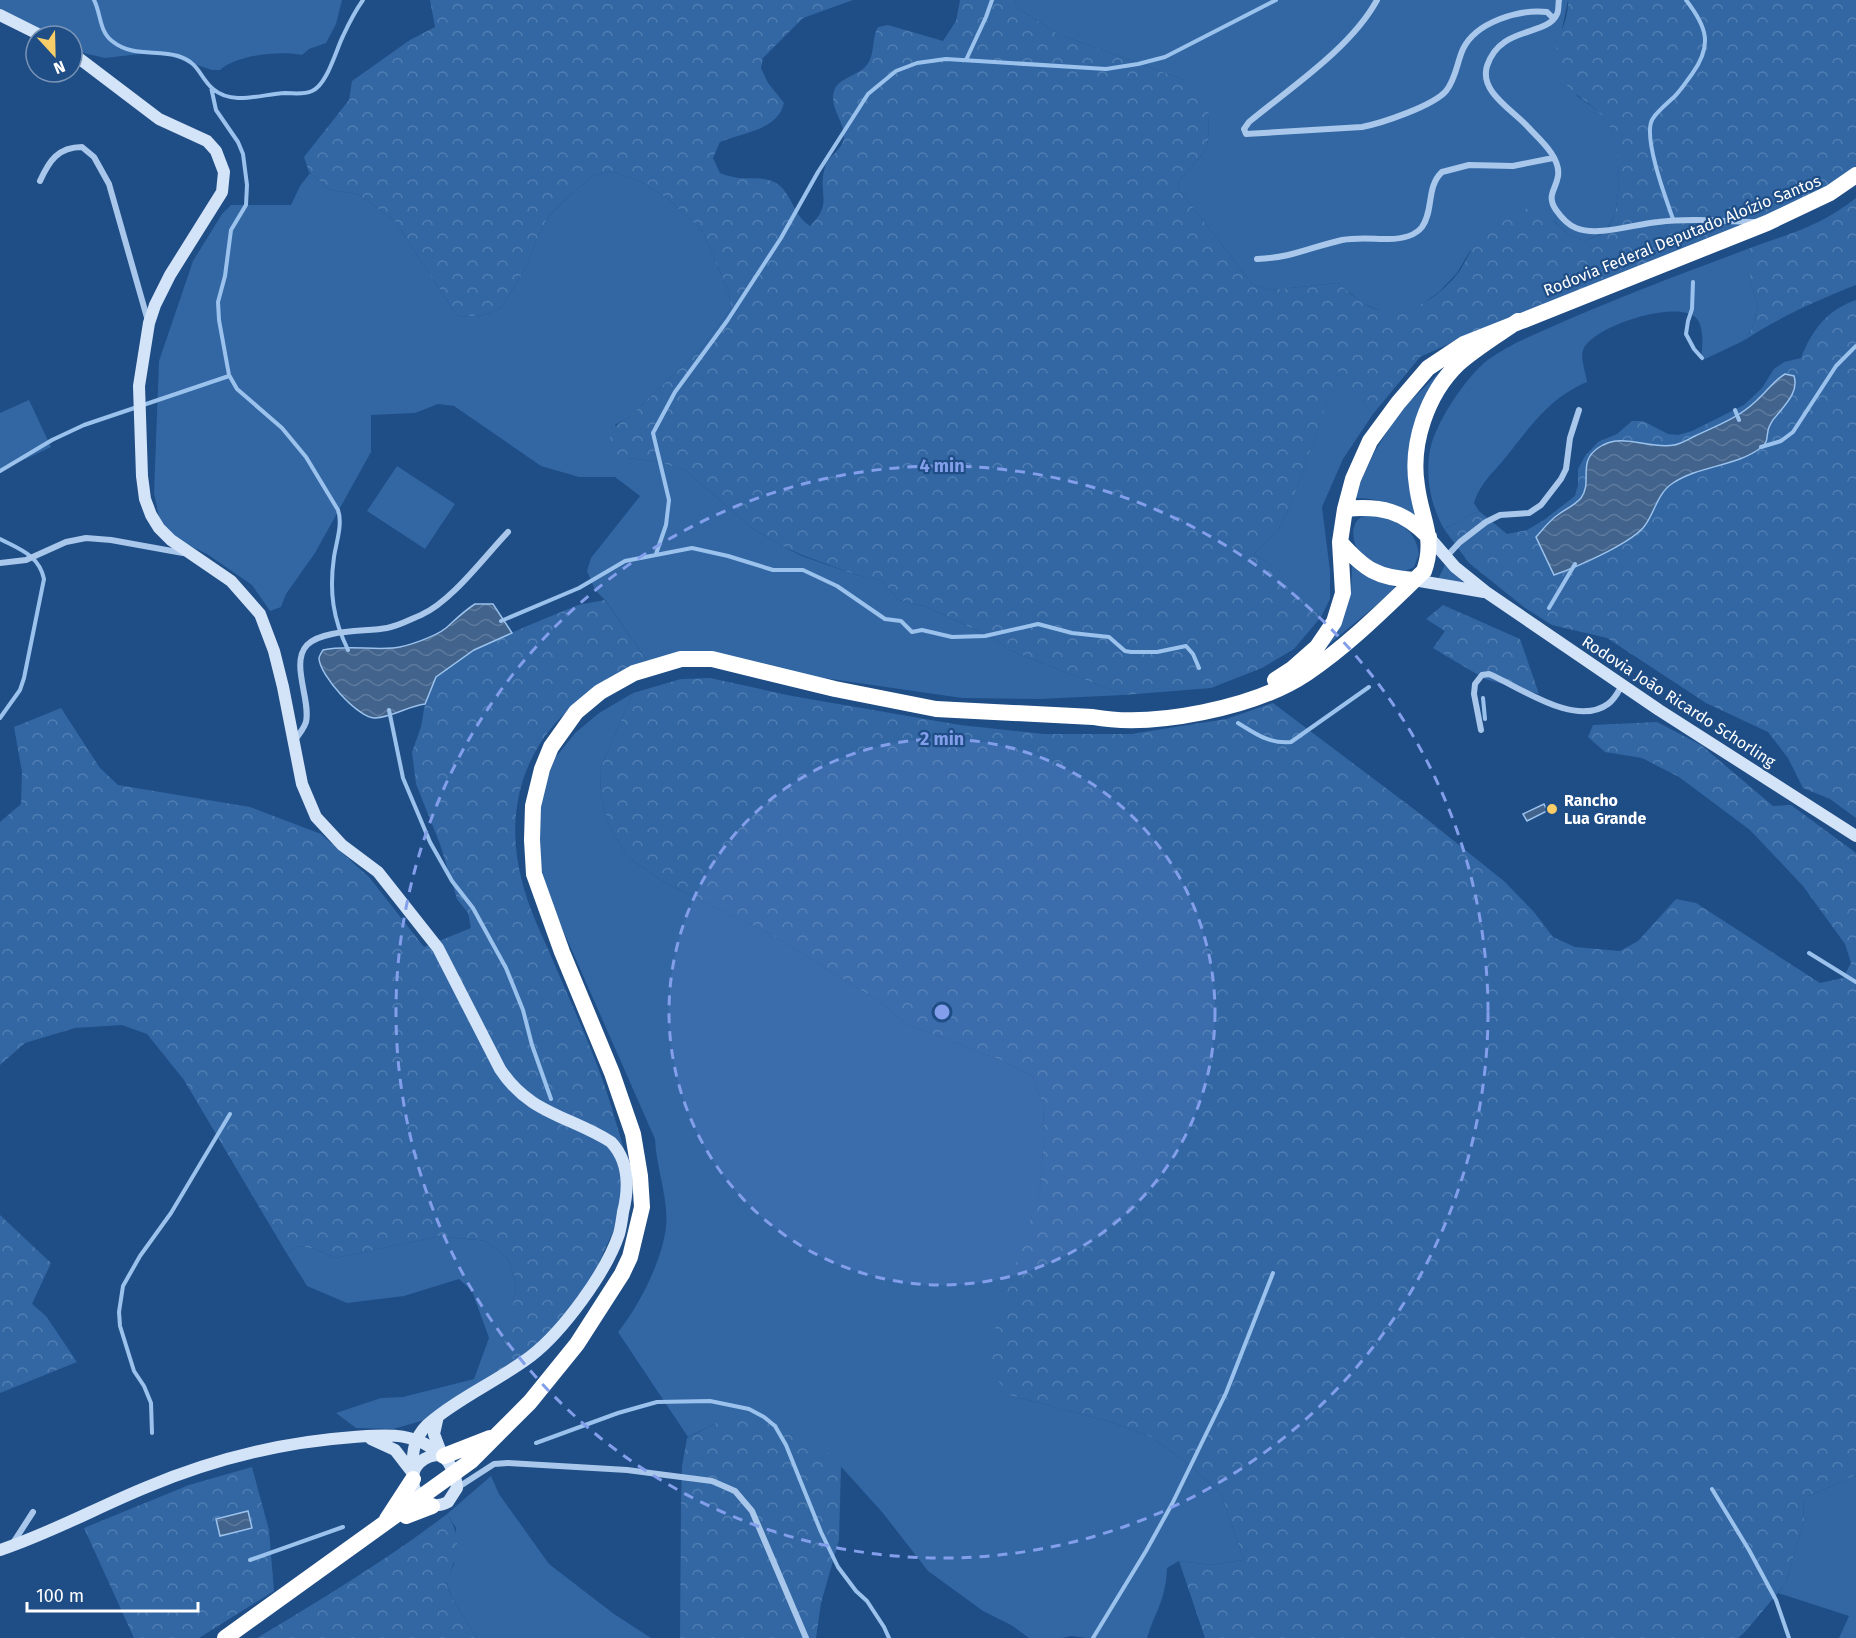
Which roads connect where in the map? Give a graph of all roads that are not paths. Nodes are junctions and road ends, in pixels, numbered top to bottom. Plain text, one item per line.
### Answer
1 (1377, 0) edge
2 (1559, 0) edge
3 (0, 15) edge
4 (1553, 18) junction
5 (24, 27) edge
6 (84, 62) edge
7 (1553, 158) junction
8 (1856, 175) edge
9 (40, 181) dead end
10 (1767, 223) junction
11 (1257, 259) dead end
12 (1518, 321) junction
13 (149, 323) junction
14 (1579, 410) dead end
15 (1345, 509) junction
16 (508, 532) dead end
17 (1429, 537) junction
18 (1340, 542) junction
19 (192, 555) junction
20 (1446, 556) junction
21 (0, 563) edge
22 (1414, 580) junction
23 (1486, 592) junction
24 (1622, 685) junction
25 (1093, 717) junction
26 (1481, 730) dead end
27 (293, 742) junction
28 (1856, 836) edge
29 (438, 1416) junction
30 (499, 1434) junction
31 (364, 1437) junction
32 (416, 1439) junction
33 (442, 1456) junction
34 (413, 1474) junction
35 (456, 1482) junction
36 (427, 1502) junction
37 (33, 1512) dead end
38 (386, 1523) junction
39 (5, 1548) edge
40 (225, 1638) edge
41 (806, 1638) edge

1 - 4 street
2 - 4 street
3 - 5 street
4 - 7 street
6 - 13 street
7 - 10 street
7 - 11 street
8 - 10 highway, Rodovia Federal Deputado Aloízio Santos
9 - 13 street
10 - 12 highway, Rodovia Federal Deputado Aloízio Santos
12 - 15 highway, Rodovia Federal Deputado Aloízio Santos
12 - 17 highway, Rodovia Federal Deputado Aloízio Santos
13 - 19 street
14 - 20 street
15 - 17 highway
15 - 18 highway, Rodovia Federal Deputado Aloízio Santos
16 - 27 street
17 - 20 street, Rodovia João Ricardo Schorling
17 - 22 highway, Rodovia Federal Deputado Aloízio Santos
18 - 22 highway
18 - 25 highway, Rodovia Federal Deputado Aloízio Santos
19 - 21 street
19 - 27 street
20 - 23 street, Rodovia João Ricardo Schorling
22 - 23 street, Rodovia João Ricardo Schorling
22 - 25 highway, Rodovia Federal Deputado Aloízio Santos
23 - 24 street, Rodovia João Ricardo Schorling
24 - 26 street
24 - 28 street, Rodovia João Ricardo Schorling
25 - 30 highway, Rodovia Federal Deputado Aloízio Santos
27 - 29 street
29 - 32 street
29 - 33 street
30 - 33 highway
30 - 35 highway, Rodovia Federal Deputado Aloízio Santos
31 - 32 street
31 - 34 street
31 - 39 street
32 - 33 street
32 - 34 street
33 - 34 street
33 - 35 street
34 - 36 street
34 - 38 highway
35 - 36 highway, Rodovia Federal Deputado Aloízio Santos
35 - 41 street
36 - 38 highway, Rodovia Federal Deputado Aloízio Santos
37 - 39 street
38 - 40 highway, Rodovia Federal Deputado Aloízio Santos

